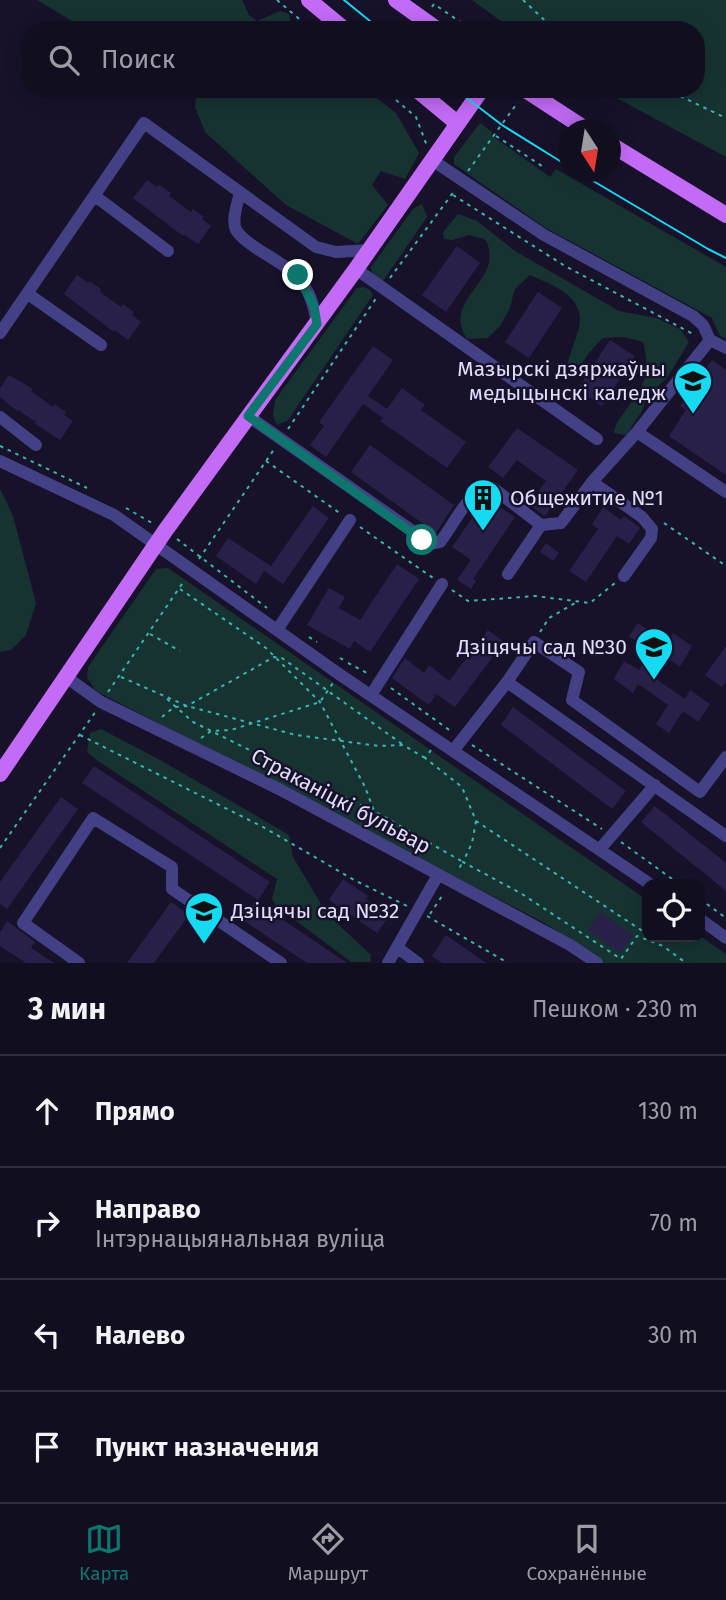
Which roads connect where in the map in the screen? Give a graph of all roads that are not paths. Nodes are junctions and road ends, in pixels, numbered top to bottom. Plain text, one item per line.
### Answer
1 (309, 0) edge
2 (396, 0) edge
3 (334, 21) edge
4 (425, 21) edge
5 (427, 98) edge
6 (475, 98) edge
7 (537, 98) edge
8 (570, 119) edge
9 (457, 123) junction
10 (621, 150) edge
11 (432, 160) junction
12 (240, 192) junction
13 (95, 196) junction
14 (726, 215) edge
15 (369, 250) junction
16 (168, 251) dead end
17 (356, 269) junction
18 (27, 294) junction
19 (317, 324) junction
20 (0, 333) edge
21 (707, 343) junction
22 (101, 345) dead end
23 (726, 348) edge
24 (248, 416) junction
25 (0, 417) edge
26 (637, 432) junction
27 (597, 439) dead end
28 (36, 445) dead end
29 (0, 461) edge
30 (592, 482) junction
31 (726, 492) edge
32 (350, 520) dead end
33 (541, 526) junction
34 (156, 545) junction
35 (508, 574) dead end
36 (624, 576) road end
37 (442, 584) road end
38 (277, 630) junction
39 (66, 677) junction
40 (507, 682) junction
41 (370, 695) junction
42 (453, 751) junction
43 (726, 757) edge
44 (0, 774) edge
45 (655, 785) junction
46 (726, 836) edge
47 (600, 849) junction
48 (438, 875) junction
49 (643, 879) edge
50 (705, 923) edge
51 (726, 938) edge
52 (398, 948) junction
53 (79, 963) edge
54 (281, 963) edge
55 (388, 963) edge
56 (418, 963) edge
57 (597, 963) edge

1 - 3 main road
2 - 4 main road
5 - 9 main road
6 - 9 main road
7 - 8 main road
9 - 11 main road
10 - 14 main road
11 - 15 main road
11 - 21 street
12 - 13 street
12 - 15 street
12 - 19 street
13 - 16 street
13 - 18 street
15 - 17 main road
17 - 19 main road
17 - 27 street
18 - 20 street
18 - 22 street
19 - 24 main road
21 - 23 street
21 - 26 street
24 - 33 street
24 - 34 main road
25 - 28 street
26 - 30 street
26 - 31 street
29 - 34 street
30 - 33 street
30 - 36 street
32 - 38 street
33 - 35 street
34 - 38 street
34 - 39 main road
37 - 41 street
38 - 41 street
39 - 44 main road
39 - 48 street, Страканіцкі бульвар
40 - 42 street
40 - 43 street
40 - 45 street
41 - 42 street
42 - 47 street
45 - 46 street
45 - 47 street
47 - 49 street
48 - 52 street
48 - 57 street, Страканіцкі бульвар
50 - 51 street
52 - 55 street
52 - 56 street
53 - 54 street

